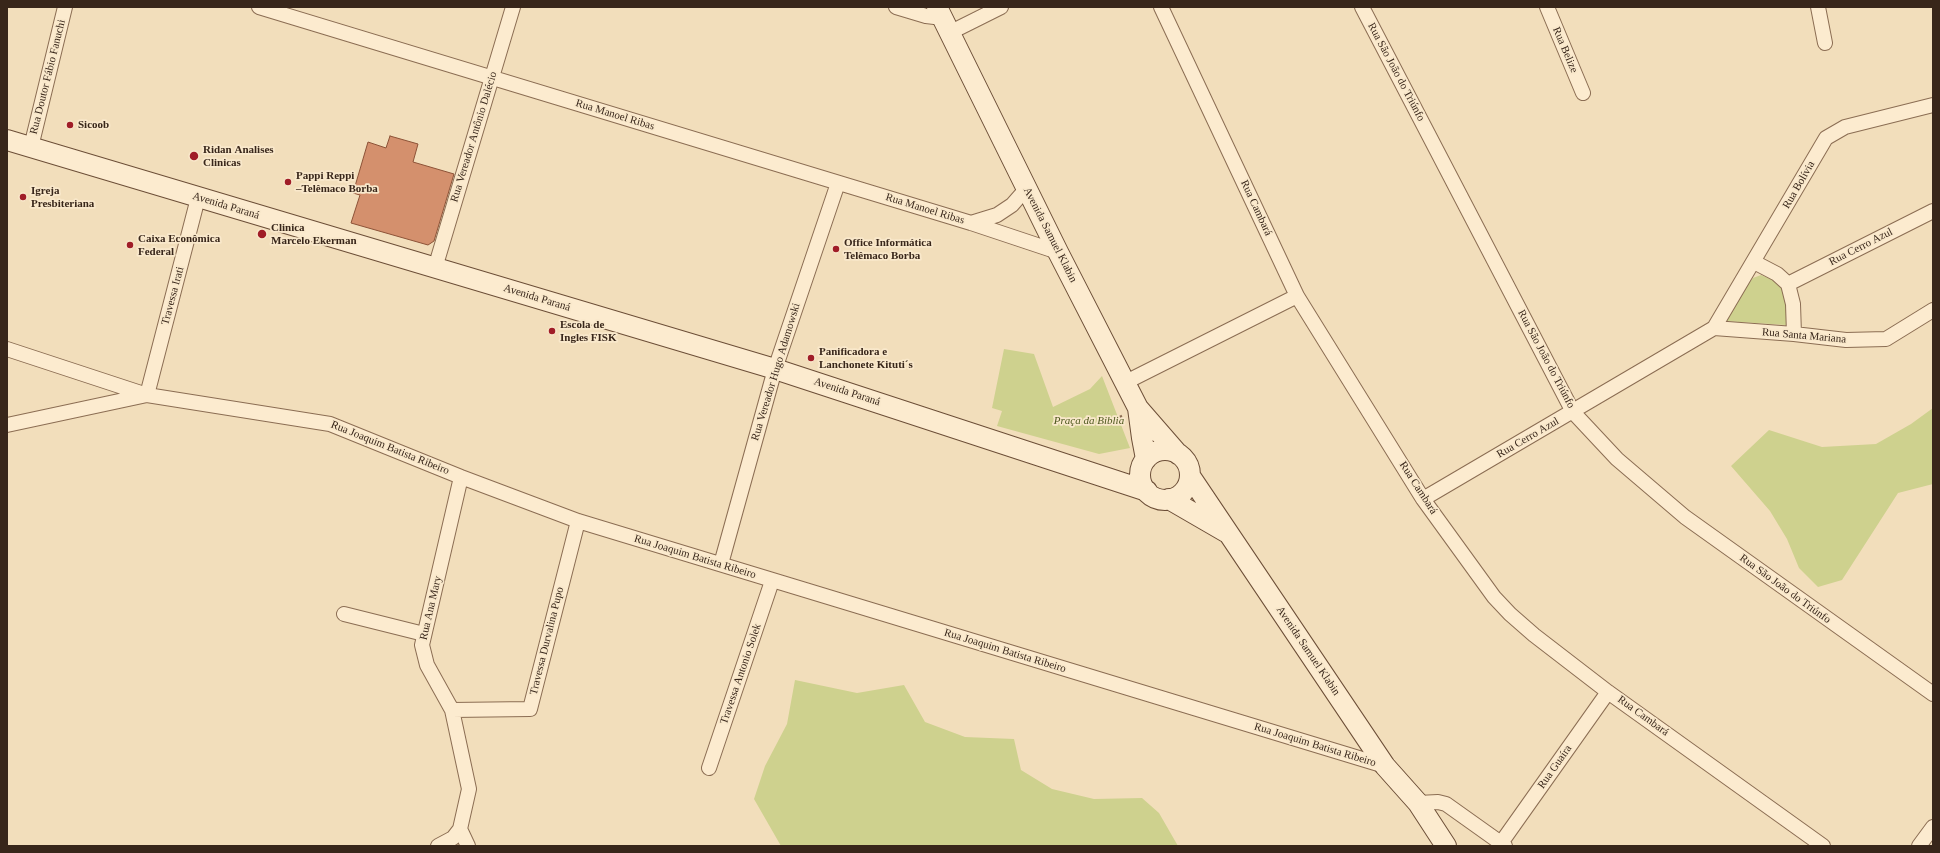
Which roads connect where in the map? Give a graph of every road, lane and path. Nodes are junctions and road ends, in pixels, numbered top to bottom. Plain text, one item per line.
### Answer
1 (66, 7) edge
2 (259, 7) edge
3 (513, 7) edge
4 (896, 7) edge
5 (1001, 7) edge
6 (1161, 7) edge
7 (1362, 7) edge
8 (1547, 7) edge
9 (1818, 7) edge
10 (943, 19) edge
11 (1825, 43) dead end
12 (492, 78) junction
13 (1583, 93) dead end
14 (1933, 105) edge
15 (7, 140) edge
16 (31, 147) junction
17 (838, 183) junction
18 (1026, 189) junction
19 (198, 198) junction
20 (1933, 211) edge
21 (971, 223) junction
22 (1058, 252) junction
23 (1754, 262) junction
24 (435, 268) junction
25 (1788, 284) junction
26 (1297, 296) junction
27 (1933, 310) edge
28 (1714, 328) junction
29 (1794, 334) junction
30 (7, 349) edge
31 (775, 368) junction
32 (1126, 382) junction
33 (147, 395) junction
34 (1138, 408) junction
35 (1573, 412) junction
36 (7, 425) edge
37 (1178, 454) junction
38 (1144, 463) junction
39 (1087, 471) junction
40 (1190, 476) junction
41 (461, 477) junction
42 (1147, 491) junction
43 (1169, 499) junction
44 (1423, 499) junction
45 (578, 521) junction
46 (1231, 535) junction
47 (721, 564) junction
48 (772, 581) junction
49 (344, 614) dead end
50 (424, 634) junction
51 (1608, 692) junction
52 (1933, 694) edge
53 (452, 710) junction
54 (1385, 766) junction
55 (709, 768) dead end
56 (1418, 803) junction
57 (1933, 827) edge
58 (456, 833) junction
59 (1503, 844) edge
60 (438, 846) edge
61 (468, 846) edge
62 (1446, 846) edge
63 (1823, 846) edge
64 (1919, 846) edge

1 - 16 street, Rua Doutor Fábio Fanuchi
2 - 12 street, Rua Manoel Ribas
3 - 12 street, Rua Vereador Antônio Dalécio
4 - 10 street
5 - 10 street
6 - 26 street, Rua Cambará
7 - 35 street, Rua São João do Triúnfo
8 - 13 street, Rua Belize
9 - 11 street
10 - 18 main road, Avenida Samuel Klabin
12 - 17 street, Rua Manoel Ribas
12 - 24 street, Rua Vereador Antônio Dalécio
14 - 23 street, Rua Bolívia
15 - 16 main road, Avenida Paraná
16 - 19 main road, Avenida Paraná
17 - 21 street, Rua Manoel Ribas
17 - 31 street, Rua Vereador Hugo Adamowski
18 - 21 street, Rua Manoel Ribas
18 - 22 main road, Avenida Samuel Klabin
19 - 24 main road, Avenida Paraná
19 - 33 street, Travessa Irati
20 - 25 street, Rua Cerro Azul
21 - 22 street, Rua Manoel Ribas
22 - 32 main road, Avenida Samuel Klabin
23 - 25 street
23 - 28 street, Rua Bolívia
24 - 31 main road, Avenida Paraná
25 - 29 street
26 - 32 street
26 - 44 street, Rua Cambará
27 - 29 street, Rua Santa Mariana
28 - 29 street, Rua Santa Mariana
28 - 35 street, Rua Cerro Azul
30 - 33 street, Rua Joaquim Batista Ribeiro
31 - 39 main road, Avenida Paraná
31 - 47 street, Rua Vereador Hugo Adamowski
32 - 34 main road, Avenida Samuel Klabin
33 - 36 street
33 - 41 street, Rua Joaquim Batista Ribeiro
34 - 37 main road, Avenida Samuel Klabin
34 - 38 main road
35 - 44 street, Rua Cerro Azul
35 - 52 street, Rua São João do Triúnfo
37 - 38 main road
37 - 40 main road
38 - 39 main road, Avenida Paraná
38 - 42 main road
39 - 42 main road, Avenida Paraná
40 - 43 main road
40 - 46 main road, Avenida Samuel Klabin
41 - 45 street, Rua Joaquim Batista Ribeiro
41 - 50 street, Rua Ana Mary
42 - 43 main road
43 - 46 main road, Avenida Samuel Klabin
44 - 51 street, Rua Cambará
45 - 47 street, Rua Joaquim Batista Ribeiro
45 - 53 street, Travessa Durvalina Pupo
46 - 54 main road, Avenida Samuel Klabin
47 - 48 street, Rua Joaquim Batista Ribeiro
48 - 54 street, Rua Joaquim Batista Ribeiro
48 - 55 street, Travessa Antonio Solek
49 - 50 street
50 - 53 street, Rua Ana Mary
51 - 59 street, Rua Guaíra
51 - 63 street, Rua Cambará
53 - 58 street, Rua Ana Mary
54 - 56 main road, Avenida Samuel Klabin
56 - 59 street
56 - 62 main road, Avenida Samuel Klabin
57 - 64 street
58 - 60 street
58 - 61 street

